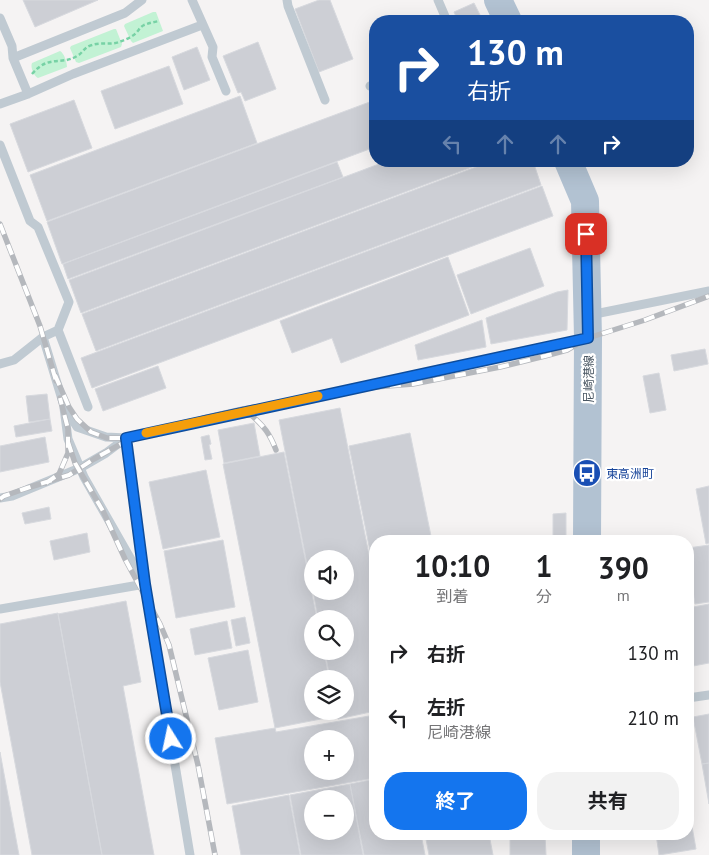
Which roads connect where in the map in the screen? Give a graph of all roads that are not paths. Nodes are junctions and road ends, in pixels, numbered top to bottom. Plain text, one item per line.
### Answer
1 (142, 0) edge
2 (192, 0) edge
3 (287, 0) edge
4 (438, 0) edge
5 (498, 0) edge
6 (444, 15) edge
7 (505, 15) edge
8 (0, 18) edge
9 (202, 25) junction
10 (13, 58) junction
11 (226, 91) dead end
12 (28, 94) junction
13 (325, 100) dead end
14 (0, 104) edge
15 (0, 145) edge
16 (571, 167) edge
17 (709, 291) edge
18 (587, 327) junction
19 (58, 330) junction
20 (43, 337) junction
21 (0, 364) edge
22 (64, 406) junction
23 (88, 407) dead end
24 (126, 438) junction
25 (80, 468) junction
26 (0, 498) edge
27 (587, 535) edge
28 (145, 584) junction
29 (0, 609) edge
30 (709, 695) edge
31 (694, 697) edge
32 (586, 840) edge
33 (190, 855) edge
34 (586, 855) edge

1 - 10 lane
2 - 9 lane
3 - 13 lane
4 - 6 lane
5 - 7 main road
8 - 10 lane
9 - 11 lane
9 - 12 lane
10 - 12 lane
12 - 14 lane
15 - 19 lane
16 - 18 main road, 尼崎港線
17 - 18 lane
18 - 24 lane
18 - 27 main road, 尼崎港線
19 - 20 lane
19 - 23 lane
20 - 21 lane
20 - 22 lane
22 - 24 lane
22 - 25 lane
24 - 25 lane
24 - 28 lane
25 - 26 lane
25 - 28 lane
28 - 29 lane
28 - 33 lane
30 - 31 lane
32 - 34 main road

